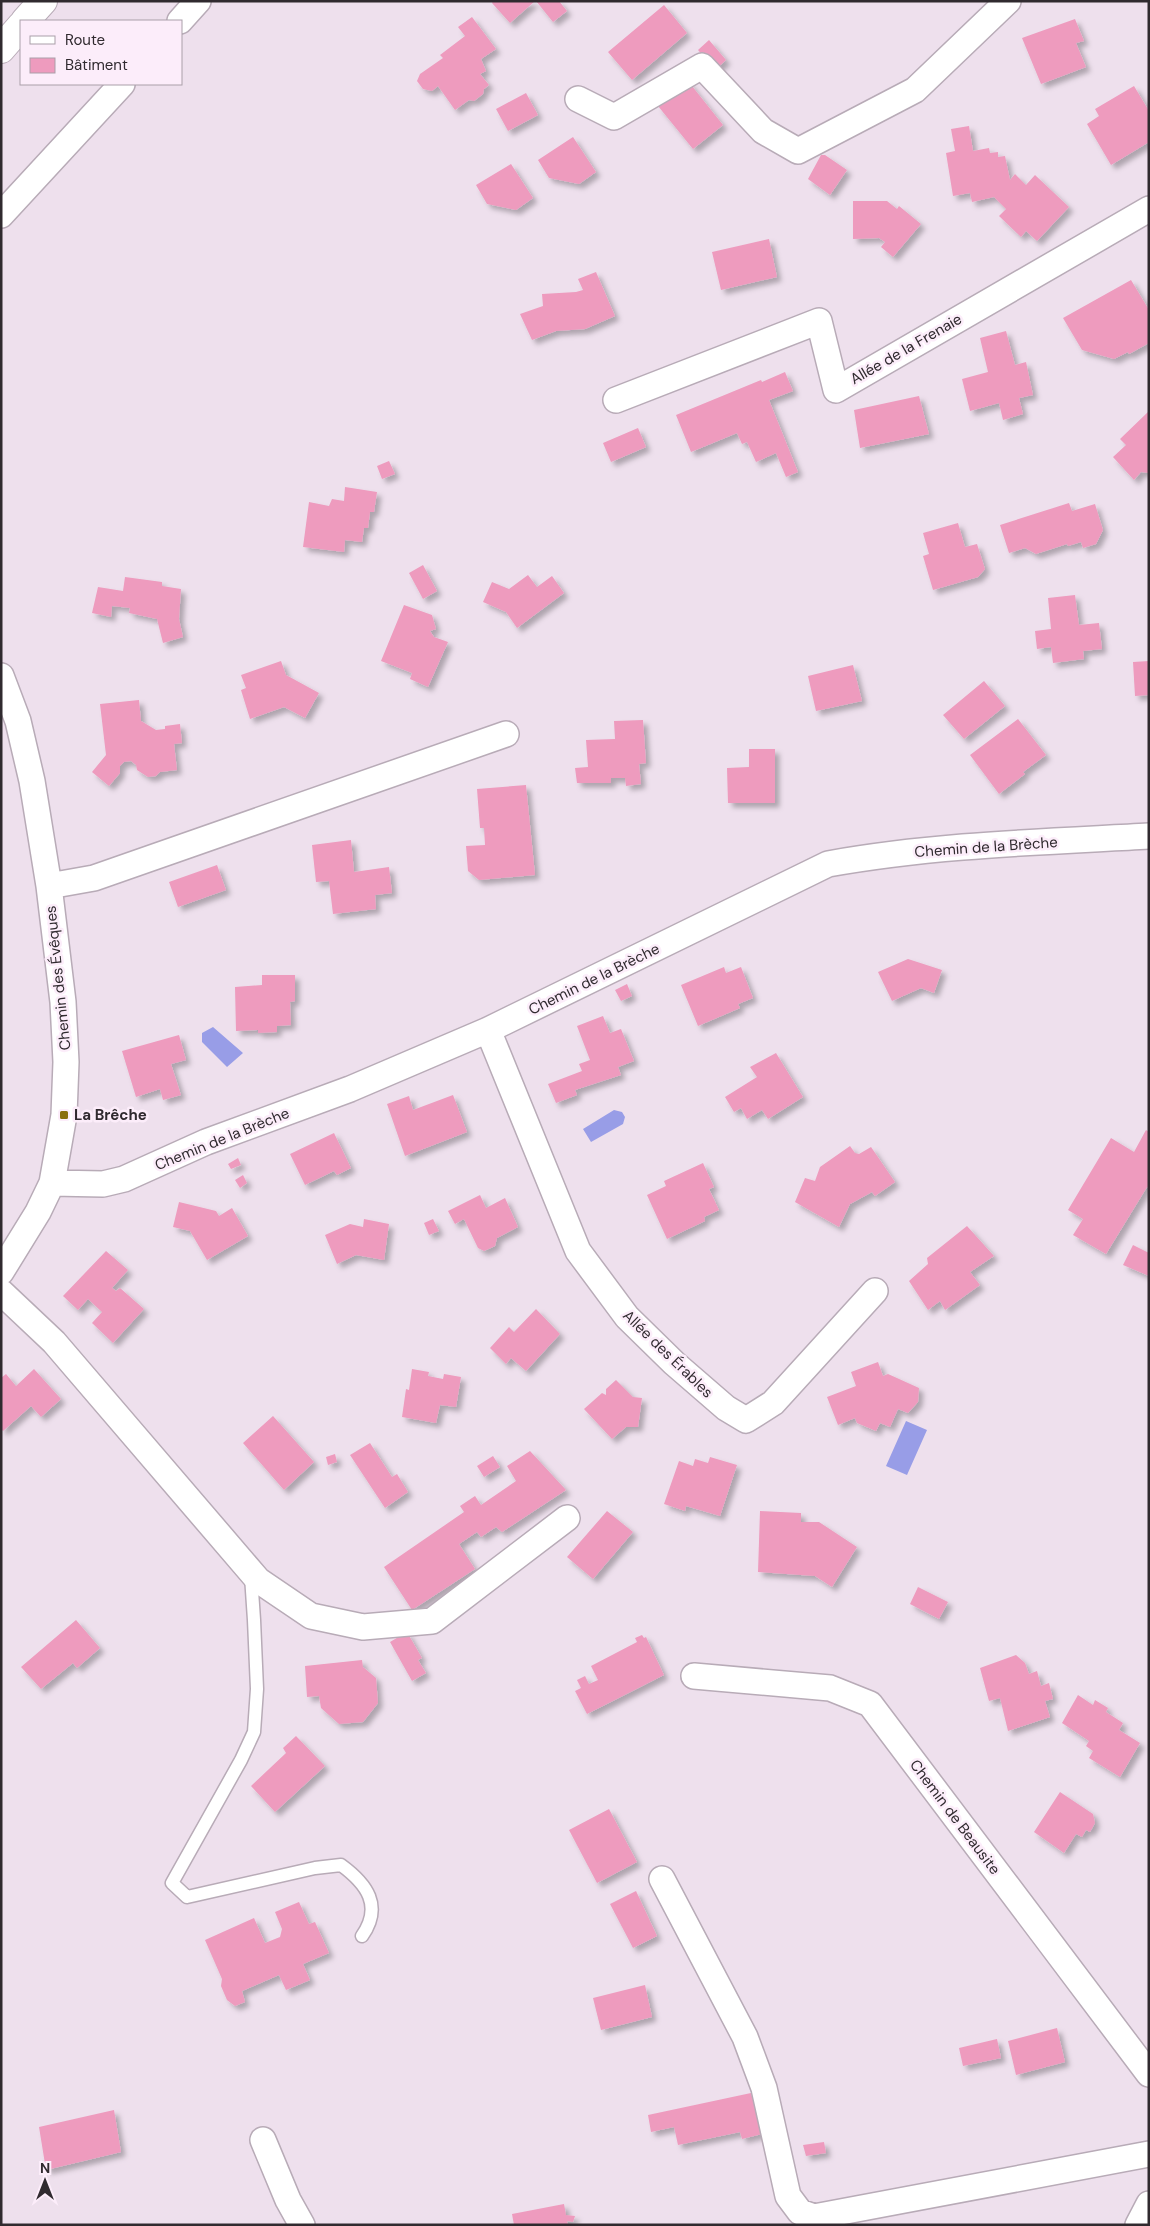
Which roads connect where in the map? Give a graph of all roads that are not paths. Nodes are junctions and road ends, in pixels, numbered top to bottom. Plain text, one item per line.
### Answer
1 (43, 1) edge
2 (198, 1) edge
3 (1008, 1) edge
4 (26, 20) edge
5 (181, 20) edge
6 (20, 27) edge
7 (1, 48) edge
8 (121, 85) edge
9 (578, 99) dead end
10 (1149, 209) edge
11 (1, 215) edge
12 (616, 400) dead end
13 (1, 676) edge
14 (506, 734) dead end
15 (1149, 836) edge
16 (49, 886) junction
17 (488, 1030) junction
18 (52, 1183) junction
19 (1, 1271) edge
20 (875, 1291) dead end
21 (1, 1292) edge
22 (568, 1518) dead end
23 (250, 1571) junction
24 (694, 1676) dead end
25 (662, 1879) dead end
26 (362, 1936) dead end
27 (1149, 2074) edge
28 (263, 2140) dead end
29 (1149, 2154) edge
30 (1149, 2204) edge
31 (302, 2225) edge
32 (1138, 2225) edge

1 - 4 main road
2 - 5 street
3 - 9 street
6 - 7 main road
8 - 11 street
10 - 12 street, Allée de la Frenaie
13 - 16 street, Chemin des Évêques
14 - 16 street
15 - 17 street, Chemin de la Brèche
16 - 18 street, Chemin des Évêques
17 - 18 street, Chemin de la Brèche
17 - 20 street, Allée des Érables
18 - 19 street, Chemin des Évêques
21 - 23 street
22 - 23 street
23 - 26 lane
24 - 27 street, Chemin de Beausite
25 - 29 street
28 - 31 street
30 - 32 street

